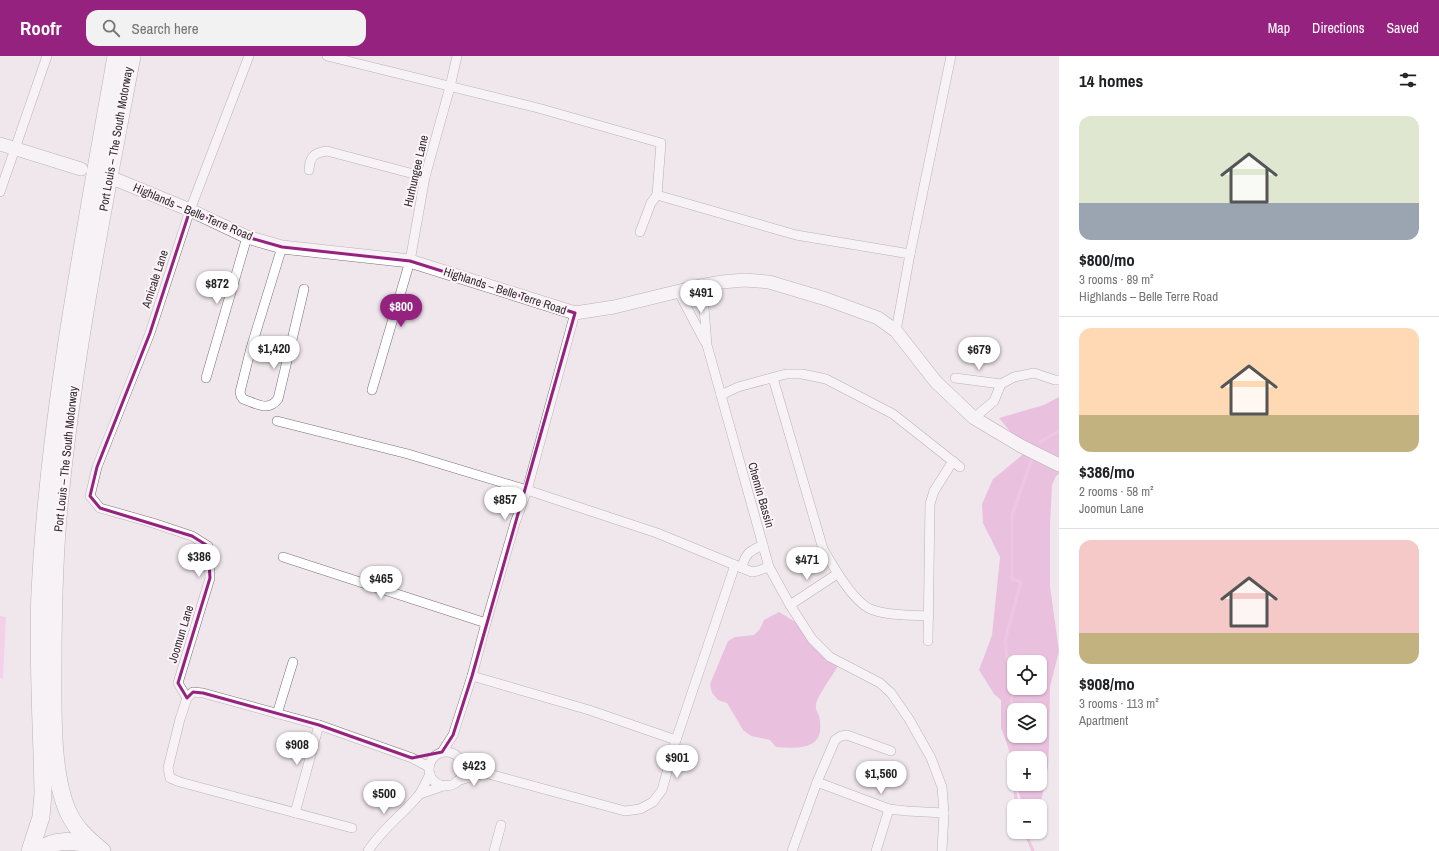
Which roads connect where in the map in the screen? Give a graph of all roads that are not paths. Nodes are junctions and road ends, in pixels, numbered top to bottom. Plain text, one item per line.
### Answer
1 (47, 56) edge
2 (116, 56) edge
3 (132, 56) edge
4 (249, 56) edge
5 (327, 56) edge
6 (457, 56) edge
7 (951, 56) edge
8 (450, 87) junction
9 (0, 144) edge
10 (15, 149) junction
11 (81, 169) dead end
12 (309, 170) dead end
13 (424, 177) junction
14 (117, 180) dead end
15 (0, 192) edge
16 (657, 195) junction
17 (190, 210) junction
18 (640, 232) dead end
19 (247, 237) junction
20 (282, 247) junction
21 (910, 254) junction
22 (410, 261) junction
23 (700, 286) junction
24 (304, 289) dead end
25 (678, 291) junction
26 (575, 313) junction
27 (896, 331) junction
28 (707, 345) junction
29 (206, 378) dead end
30 (774, 378) junction
31 (955, 378) dead end
32 (1059, 380) edge
33 (1001, 384) junction
34 (372, 390) dead end
35 (721, 395) junction
36 (974, 418) junction
37 (277, 421) dead end
38 (1059, 465) edge
39 (526, 490) junction
40 (100, 508) joint
41 (763, 545) junction
42 (282, 557) dead end
43 (738, 566) junction
44 (769, 567) junction
45 (837, 574) junction
46 (790, 605) junction
47 (928, 616) junction
48 (486, 622) junction
49 (928, 641) dead end
50 (292, 662) dead end
51 (472, 676) junction
52 (187, 698) junction
53 (277, 714) junction
54 (319, 726) junction
55 (454, 735) junction
56 (676, 740) junction
57 (891, 751) dead end
58 (439, 753) junction
59 (412, 758) junction
60 (458, 758) junction
61 (430, 770) junction
62 (485, 773) junction
63 (457, 781) junction
64 (817, 782) junction
65 (446, 785) junction
66 (420, 794) junction
67 (889, 809) junction
68 (295, 813) junction
69 (944, 813) junction
70 (501, 825) dead end
71 (352, 828) dead end
72 (30, 851) edge
73 (38, 851) edge
74 (102, 851) edge
75 (368, 851) edge
76 (494, 851) edge
77 (792, 851) edge
78 (876, 851) edge
79 (942, 851) edge

1 - 10 street
2 - 72 highway, Port Louis – The South Motorway
3 - 74 highway, Port Louis – The South Motorway
4 - 17 street, Amicale Lane
5 - 8 street
6 - 8 street, Hurhungee Lane
7 - 21 street
8 - 13 street, Hurhungee Lane
8 - 16 street
9 - 10 street
10 - 11 street
10 - 15 street
12 - 13 street
13 - 22 street, Hurhungee Lane
14 - 17 street, Highlands – Belle Terre Road
16 - 18 street
16 - 21 street
17 - 19 street, Highlands – Belle Terre Road
17 - 40 street, Amicale Lane
19 - 20 street, Highlands – Belle Terre Road
19 - 29 street
20 - 22 street, Highlands – Belle Terre Road
20 - 24 street
21 - 27 street
22 - 26 street, Highlands – Belle Terre Road
22 - 34 street, Hurhungee Lane
23 - 25 street, Highlands – Belle Terre Road
23 - 27 street, Highlands – Belle Terre Road
23 - 28 street
25 - 26 street, Highlands – Belle Terre Road
25 - 28 street
26 - 39 street
27 - 36 street, Highlands – Belle Terre Road
28 - 35 street, Chemin Bassin
30 - 35 street
30 - 45 street
30 - 47 street
31 - 33 street
32 - 33 street
33 - 36 street
35 - 41 street, Chemin Bassin
36 - 38 street, Highlands – Belle Terre Road
37 - 39 street
39 - 43 street
39 - 48 street
40 - 52 street, Joomun Lane
41 - 43 street
41 - 44 street, Chemin Bassin
42 - 48 street
43 - 44 street
43 - 56 street
44 - 46 street, Chemin Bassin
45 - 46 street
45 - 47 street
46 - 69 street, Chemin Bassin
47 - 49 street
48 - 51 street
50 - 53 street
51 - 55 street
51 - 56 street
52 - 53 street
52 - 68 street
53 - 54 street
54 - 59 street
54 - 68 street
55 - 58 street
55 - 60 street
56 - 62 street
57 - 64 street
58 - 59 street
58 - 60 street
58 - 61 street
59 - 61 street
60 - 62 street
60 - 63 street
61 - 65 street
61 - 66 street
62 - 63 street
63 - 65 street
64 - 67 street
64 - 77 street
65 - 66 street
66 - 75 street
67 - 69 street
67 - 78 street
68 - 71 street
69 - 79 street, Chemin Bassin
70 - 76 street
73 - 74 highway

